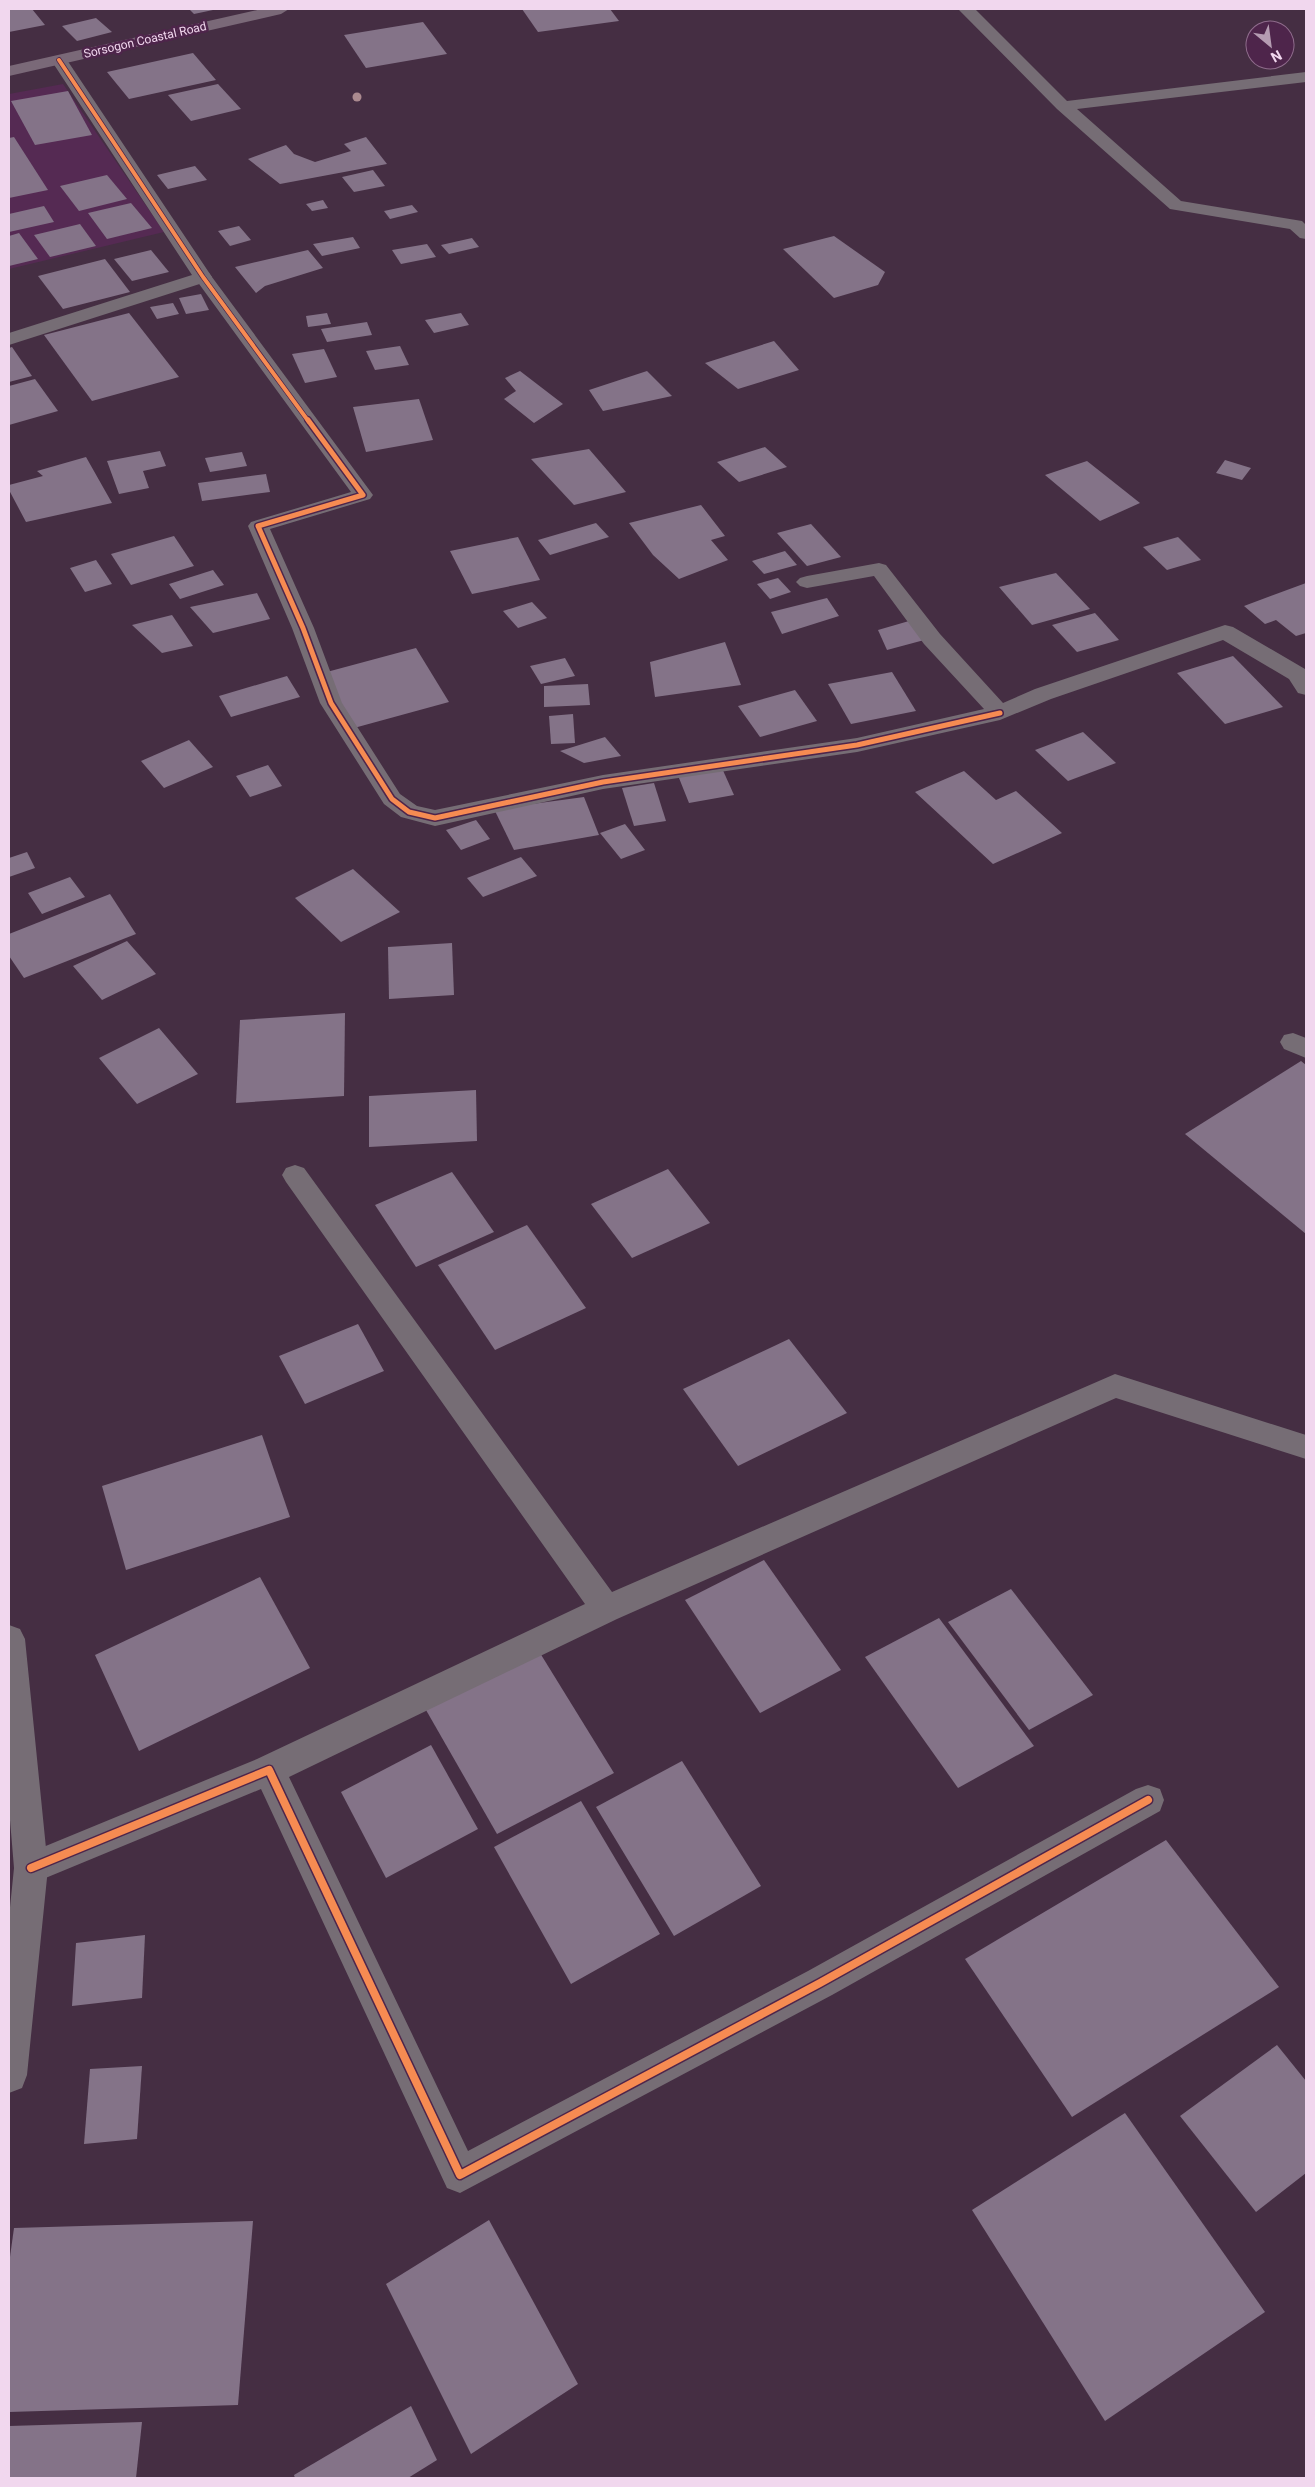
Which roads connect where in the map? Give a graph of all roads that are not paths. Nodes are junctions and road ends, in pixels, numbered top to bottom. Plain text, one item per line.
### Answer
1 (281, 9) edge
2 (966, 9) edge
3 (59, 60) junction
4 (9, 71) edge
5 (1306, 77) edge
6 (1063, 106) junction
7 (1306, 234) edge
8 (203, 277) junction
9 (9, 339) edge
10 (807, 582) dead end
11 (1303, 678) edge
12 (1000, 713) junction
13 (295, 1175) dead end
14 (1306, 1447) edge
15 (606, 1609) junction
16 (9, 1640) edge
17 (269, 1770) junction
18 (1148, 1800) dead end
19 (31, 1868) junction
20 (9, 2075) edge

1 - 3 highway, Sorsogon Coastal Road
2 - 6 street
3 - 4 highway, Sorsogon Coastal Road
3 - 8 street
5 - 6 street
6 - 7 street
8 - 9 street
8 - 12 street
10 - 12 street
11 - 12 street
13 - 15 street
14 - 15 street
15 - 17 street
16 - 19 street
17 - 18 street
17 - 19 street
19 - 20 street

